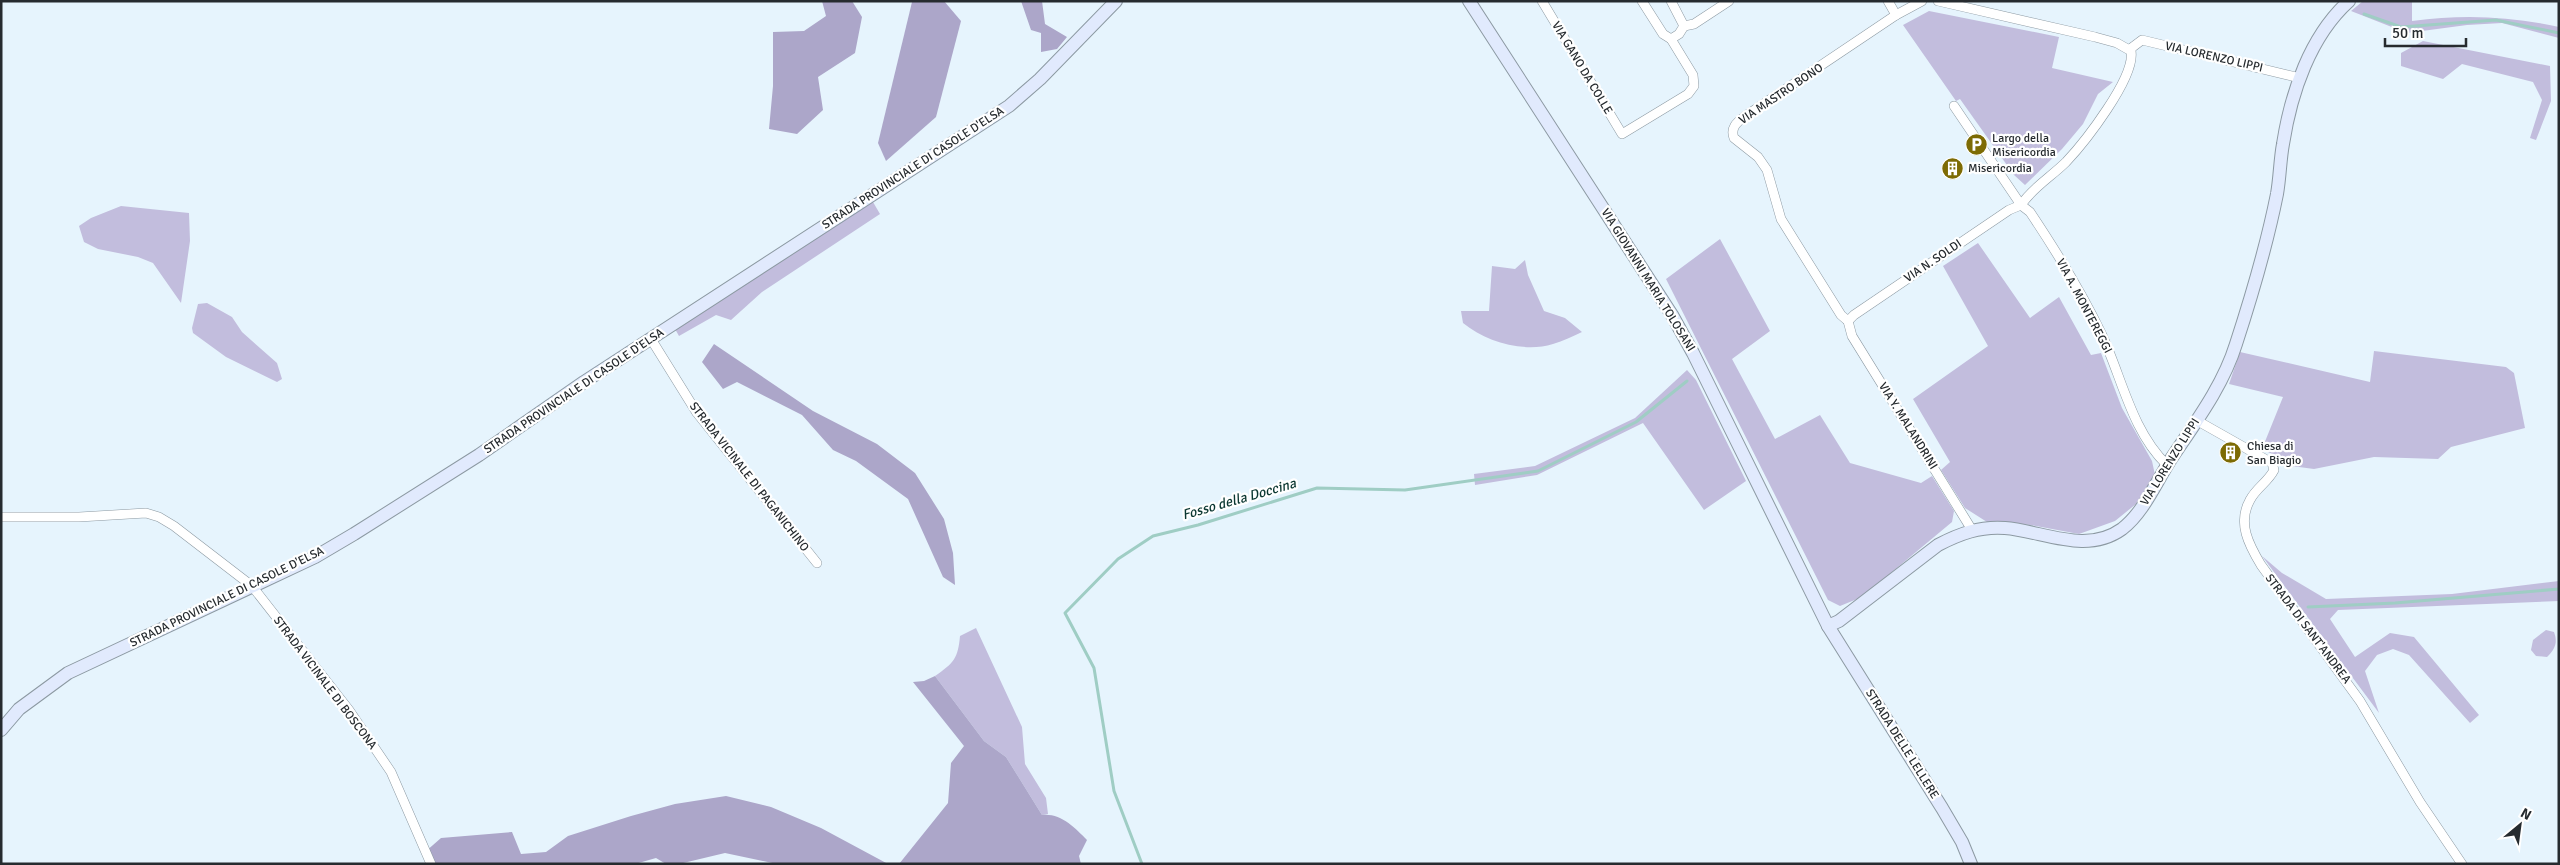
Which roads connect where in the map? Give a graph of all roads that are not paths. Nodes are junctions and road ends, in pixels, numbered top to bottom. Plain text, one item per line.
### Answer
1 (1116, 1) edge
2 (1469, 1) edge
3 (1542, 1) edge
4 (1642, 1) edge
5 (1671, 1) edge
6 (1729, 1) edge
7 (1888, 1) edge
8 (1922, 1) edge
9 (2349, 1) edge
10 (1936, 2) edge
11 (1896, 15) junction
12 (1684, 26) junction
13 (1671, 39) junction
14 (2130, 50) junction
15 (2300, 78) junction
16 (1954, 106) dead end
17 (2022, 205) junction
18 (1848, 321) junction
19 (651, 339) junction
20 (2196, 420) junction
21 (2167, 465) junction
22 (1, 517) edge
23 (1972, 530) junction
24 (817, 562) dead end
25 (252, 586) junction
26 (1828, 626) junction
27 (1, 730) edge
28 (431, 864) edge
29 (1971, 864) edge
30 (2462, 864) edge

1 - 19 street, STRADA PROVINCIALE DI CASOLE D'ELSA
2 - 26 street, VIA GIOVANNI MARIA TOLOSANI
3 - 13 street, VIA GANO DA COLLE
4 - 13 street
5 - 12 street
6 - 12 street
7 - 11 street
8 - 11 street, VIA MASTRO BONO
9 - 15 street, VIA LORENZO LIPPI
10 - 14 street
11 - 18 street, VIA MASTRO BONO
12 - 13 street
14 - 15 street, VIA LORENZO LIPPI
14 - 17 street, VIA N. SOLDI
15 - 20 street, VIA LORENZO LIPPI
16 - 17 street
17 - 18 street, VIA N. SOLDI
17 - 21 street, VIA A. MONTEREGGI
18 - 23 street, VIA Y. MALANDRINI
19 - 24 street, STRADA VICINALE DI PAGANICHINO
19 - 25 street, STRADA PROVINCIALE DI CASOLE D'ELSA
20 - 21 street, VIA LORENZO LIPPI
20 - 30 street, STRADA DI SANT'ANDREA
21 - 23 street, VIA LORENZO LIPPI
22 - 25 street, STRADA VICINALE DI BOSCONA
23 - 26 street, VIA LORENZO LIPPI
25 - 27 street, STRADA PROVINCIALE DI CASOLE D'ELSA
25 - 28 street, STRADA VICINALE DI BOSCONA
26 - 29 street, STRADA DELLE LELLERE

